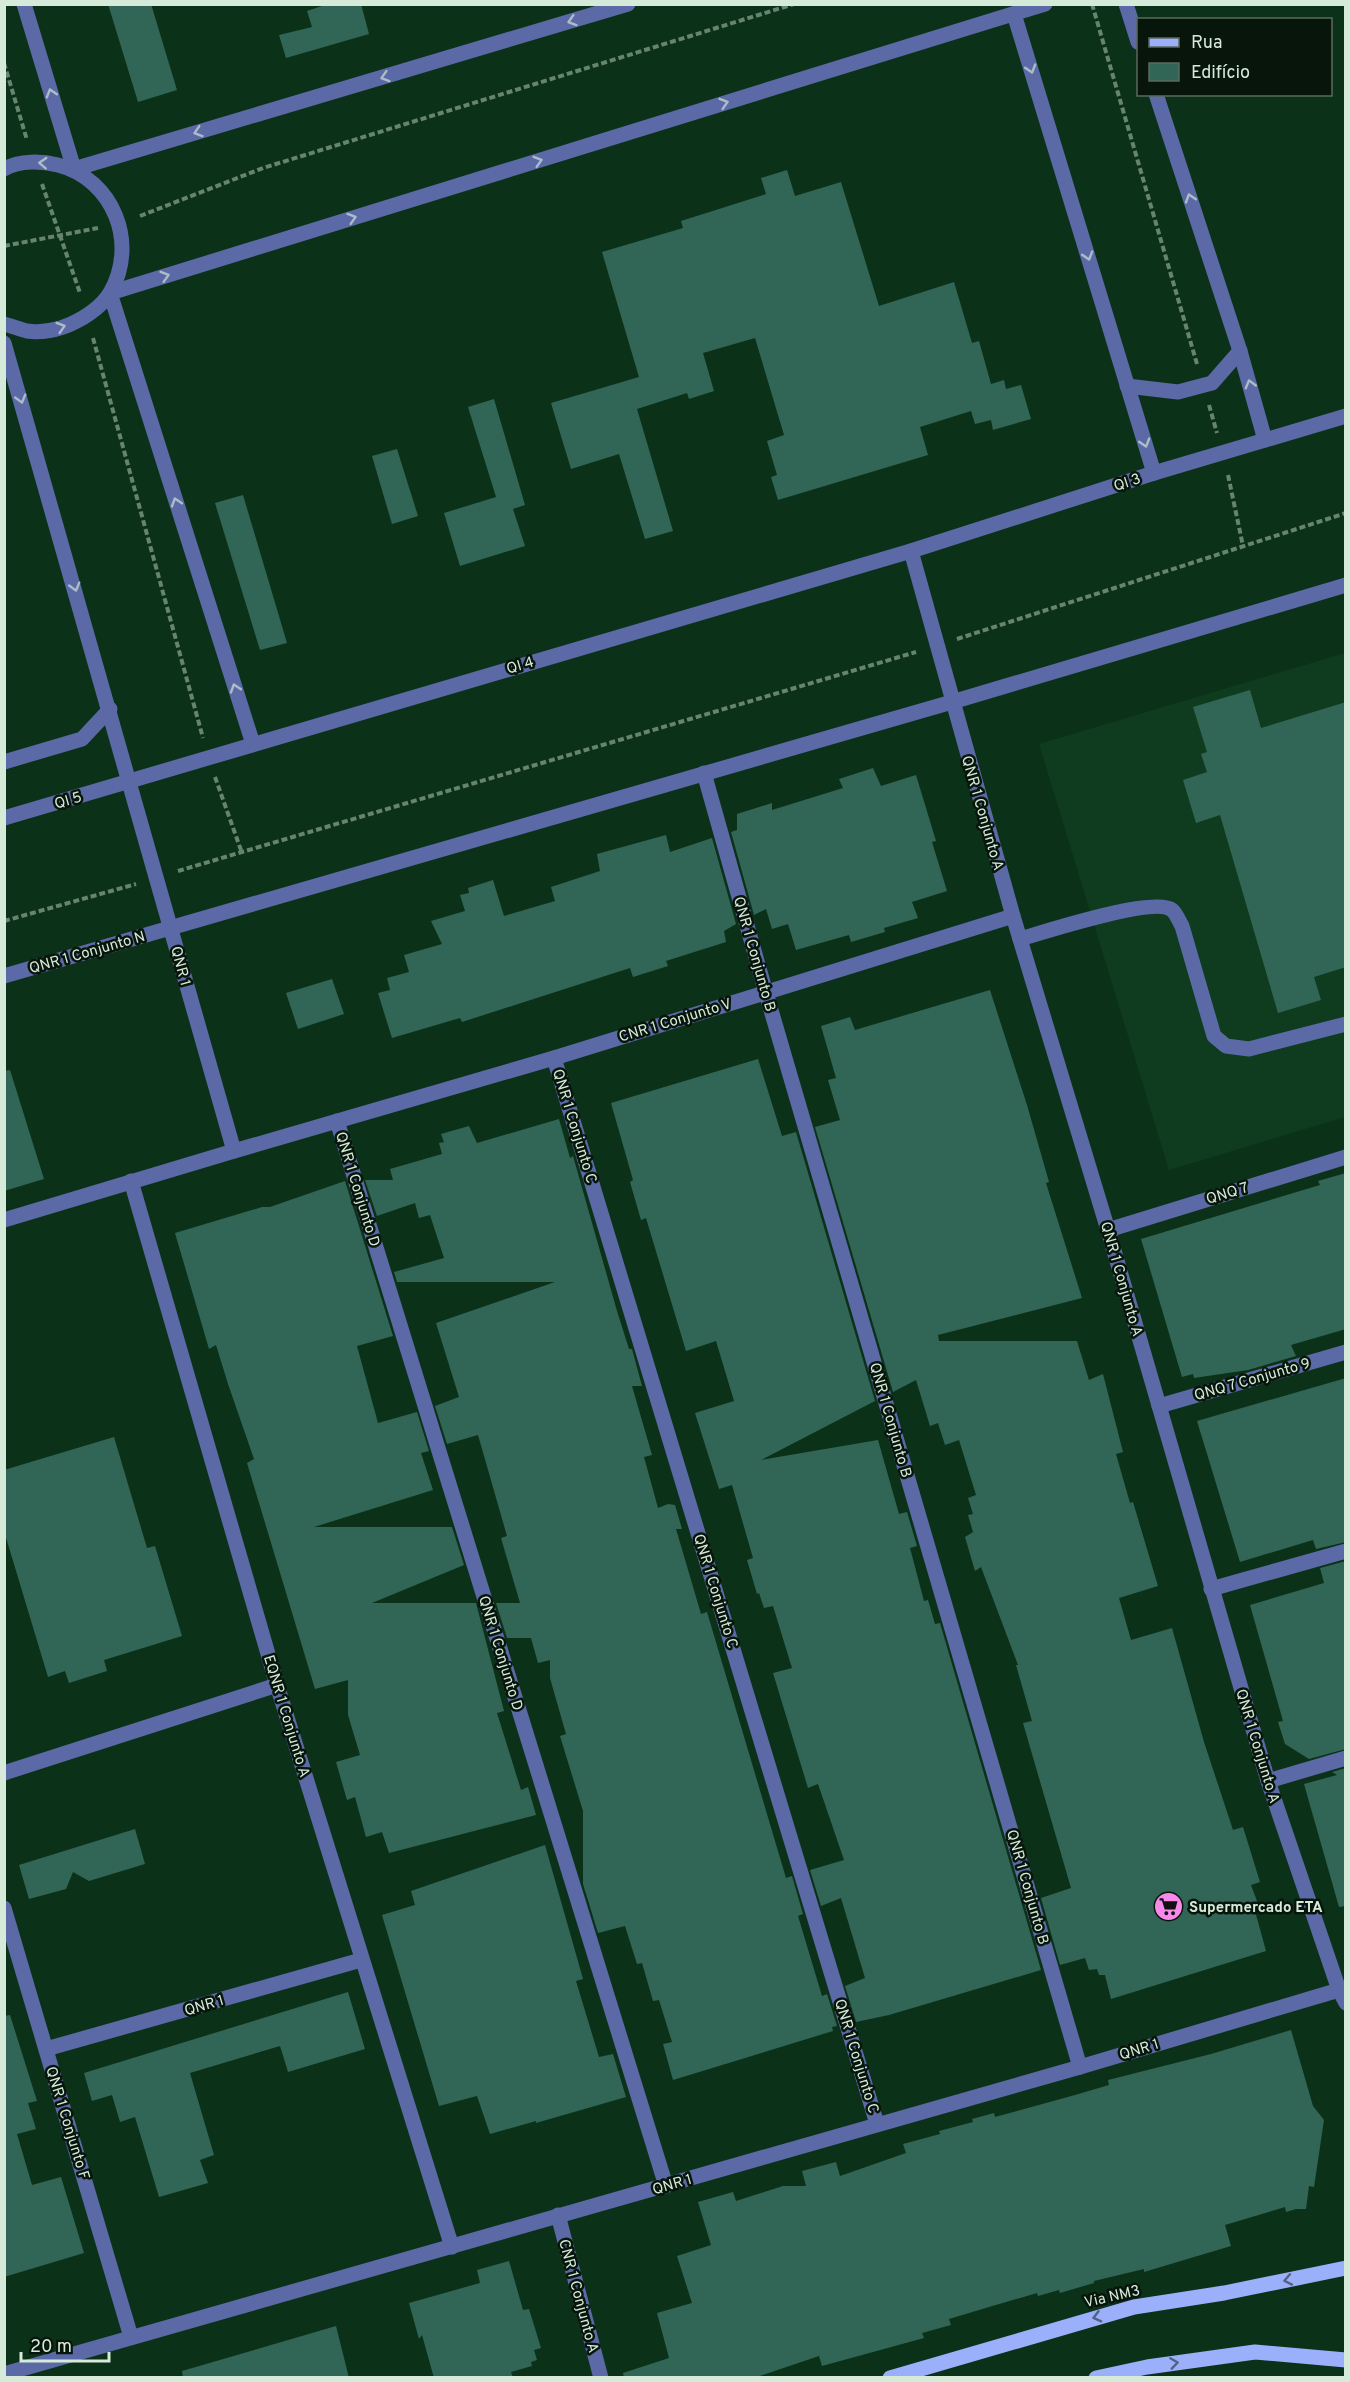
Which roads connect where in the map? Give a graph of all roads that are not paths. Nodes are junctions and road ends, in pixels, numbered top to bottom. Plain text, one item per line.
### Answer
1 (24, 4) edge
2 (628, 4) edge
3 (1045, 4) edge
4 (1126, 4) edge
5 (1014, 14) junction
6 (1137, 39) edge
7 (1157, 96) edge
8 (4, 169) edge
9 (74, 169) junction
10 (110, 293) junction
11 (4, 324) edge
12 (4, 343) edge
13 (1240, 351) junction
14 (1128, 386) junction
15 (1346, 416) edge
16 (1265, 440) junction
17 (1154, 473) junction
18 (910, 551) junction
19 (1346, 585) edge
20 (952, 702) junction
21 (110, 709) junction
22 (253, 744) junction
23 (4, 762) edge
24 (704, 773) junction
25 (130, 781) junction
26 (4, 818) edge
27 (1012, 916) junction
28 (170, 927) junction
29 (1020, 939) junction
30 (4, 976) edge
31 (766, 993) junction
32 (1346, 1024) edge
33 (554, 1058) junction
34 (337, 1121) junction
35 (234, 1151) junction
36 (1346, 1157) edge
37 (130, 1181) junction
38 (4, 1220) edge
39 (1108, 1230) junction
40 (1346, 1352) edge
41 (1159, 1406) junction
42 (1346, 1551) edge
43 (1211, 1589) junction
44 (277, 1685) junction
45 (1346, 1758) edge
46 (4, 1773) edge
47 (1268, 1781) junction
48 (4, 1908) edge
49 (361, 1960) junction
50 (1342, 1997) edge
51 (46, 2049) junction
52 (1080, 2067) junction
53 (877, 2124) junction
54 (666, 2186) junction
55 (558, 2215) junction
56 (452, 2247) junction
57 (1346, 2268) edge
58 (131, 2337) junction
59 (1346, 2360) edge
60 (4, 2374) edge
61 (601, 2378) edge
62 (890, 2378) edge
63 (1096, 2378) edge

9 -> 1 street
2 -> 9 street
3 - 5 street
4 - 6 street
10 -> 5 street
5 -> 14 street
13 -> 7 street
9 -> 8 street
9 - 10 street
11 -> 10 street
22 -> 10 street
12 -> 21 street, QNR 1
13 - 14 street
16 -> 13 street
14 -> 17 street
15 - 16 street, QI 3
16 - 17 street, QI 3
17 - 18 street, QI 3
18 - 20 street, QNR 1 Conjunto A
18 - 22 street, QI 4
19 - 20 street, QNR 1 Conjunto N
20 - 24 street, QNR 1 Conjunto N
20 - 27 street, QNR 1 Conjunto A
21 - 23 street
21 - 25 street, QNR 1
22 - 25 street, QI 4
24 - 28 street, QNR 1 Conjunto N
24 - 31 street, QNR 1 Conjunto B
25 - 26 street, QI 5
25 - 28 street, QNR 1
27 - 29 street, QNR 1 Conjunto A
27 - 31 street, CNR 1 Conjunto V
28 - 30 street, QNR 1 Conjunto N
28 - 35 street, QNR 1
29 - 32 street
29 - 39 street, QNR 1 Conjunto A
31 - 33 street, CNR 1 Conjunto V
31 - 52 street, QNR 1 Conjunto B
33 - 34 street, CNR 1 Conjunto V
33 - 53 street, QNR 1 Conjunto C
34 - 35 street
34 - 54 street, QNR 1 Conjunto D
35 - 37 street
36 - 39 street, QNQ 7
37 - 38 street
37 - 44 street, EQNR 1 Conjunto A
39 - 41 street, QNR 1 Conjunto A
40 - 41 street, QNQ 7 Conjunto 9
41 - 43 street, QNR 1 Conjunto A
42 - 43 street
43 - 47 street, QNR 1 Conjunto A
44 - 46 street
44 - 49 street, EQNR 1 Conjunto A
45 - 47 street
47 - 50 street, QNR 1 Conjunto A
48 - 51 street, QNR 1 Conjunto F
49 - 51 street, QNR 1
49 - 56 street, EQNR 1 Conjunto A
50 - 52 street, QNR 1
51 - 58 street, QNR 1 Conjunto F
52 - 53 street, QNR 1
53 - 54 street, QNR 1
54 - 55 street, QNR 1
55 - 56 street, QNR 1
55 - 61 street, CNR 1 Conjunto A
56 - 58 street, QNR 1
57 -> 62 main road, Via NM3
58 - 60 street, QNR 1
63 -> 59 main road

